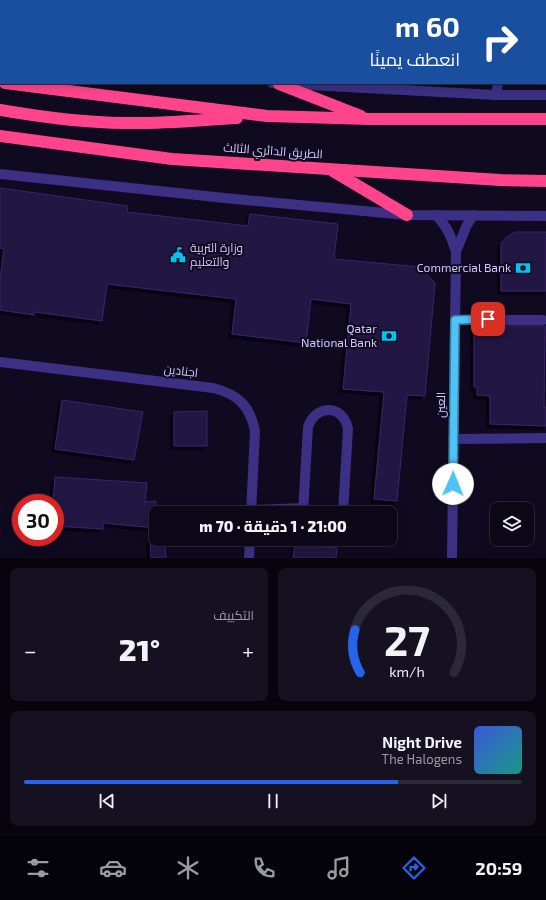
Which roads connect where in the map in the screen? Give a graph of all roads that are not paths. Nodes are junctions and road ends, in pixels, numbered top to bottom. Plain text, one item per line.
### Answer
1 (12, 84) edge
2 (40, 84) edge
3 (278, 84) edge
4 (293, 84) edge
5 (498, 84) edge
6 (53, 90) junction
7 (496, 95) junction
8 (546, 95) edge
9 (0, 110) edge
10 (267, 116) junction
11 (370, 119) junction
12 (546, 119) edge
13 (0, 136) edge
14 (330, 169) junction
15 (546, 173) edge
16 (0, 174) edge
17 (532, 180) junction
18 (546, 181) edge
19 (407, 215) junction
20 (436, 215) junction
21 (473, 215) junction
22 (546, 216) edge
23 (456, 252) junction
24 (455, 320) junction
25 (543, 320) dead end
26 (0, 362) edge
27 (546, 438) edge
28 (454, 439) junction
29 (251, 506) edge
30 (303, 506) edge
31 (343, 506) edge
32 (250, 546) edge
33 (249, 558) edge
34 (452, 558) edge

1 - 6 highway
2 - 6 highway
3 - 11 highway
4 - 7 street
5 - 7 street
6 - 10 highway
7 - 8 street
9 - 10 highway
10 - 11 highway
11 - 12 highway
13 - 14 highway, الطريق الدائري الثالث
14 - 17 highway, الطريق الدائري الثالث
14 - 19 highway
15 - 17 highway
16 - 19 street
17 - 18 highway, الطريق الدائري الثالث
19 - 20 street
20 - 21 street
20 - 23 street, العين
21 - 22 street
21 - 23 street, العين
23 - 24 street, العين
24 - 25 street
24 - 28 street, العين
26 - 29 street, اجنادين
27 - 28 street
28 - 34 street, العين
30 - 31 street
32 - 33 street

